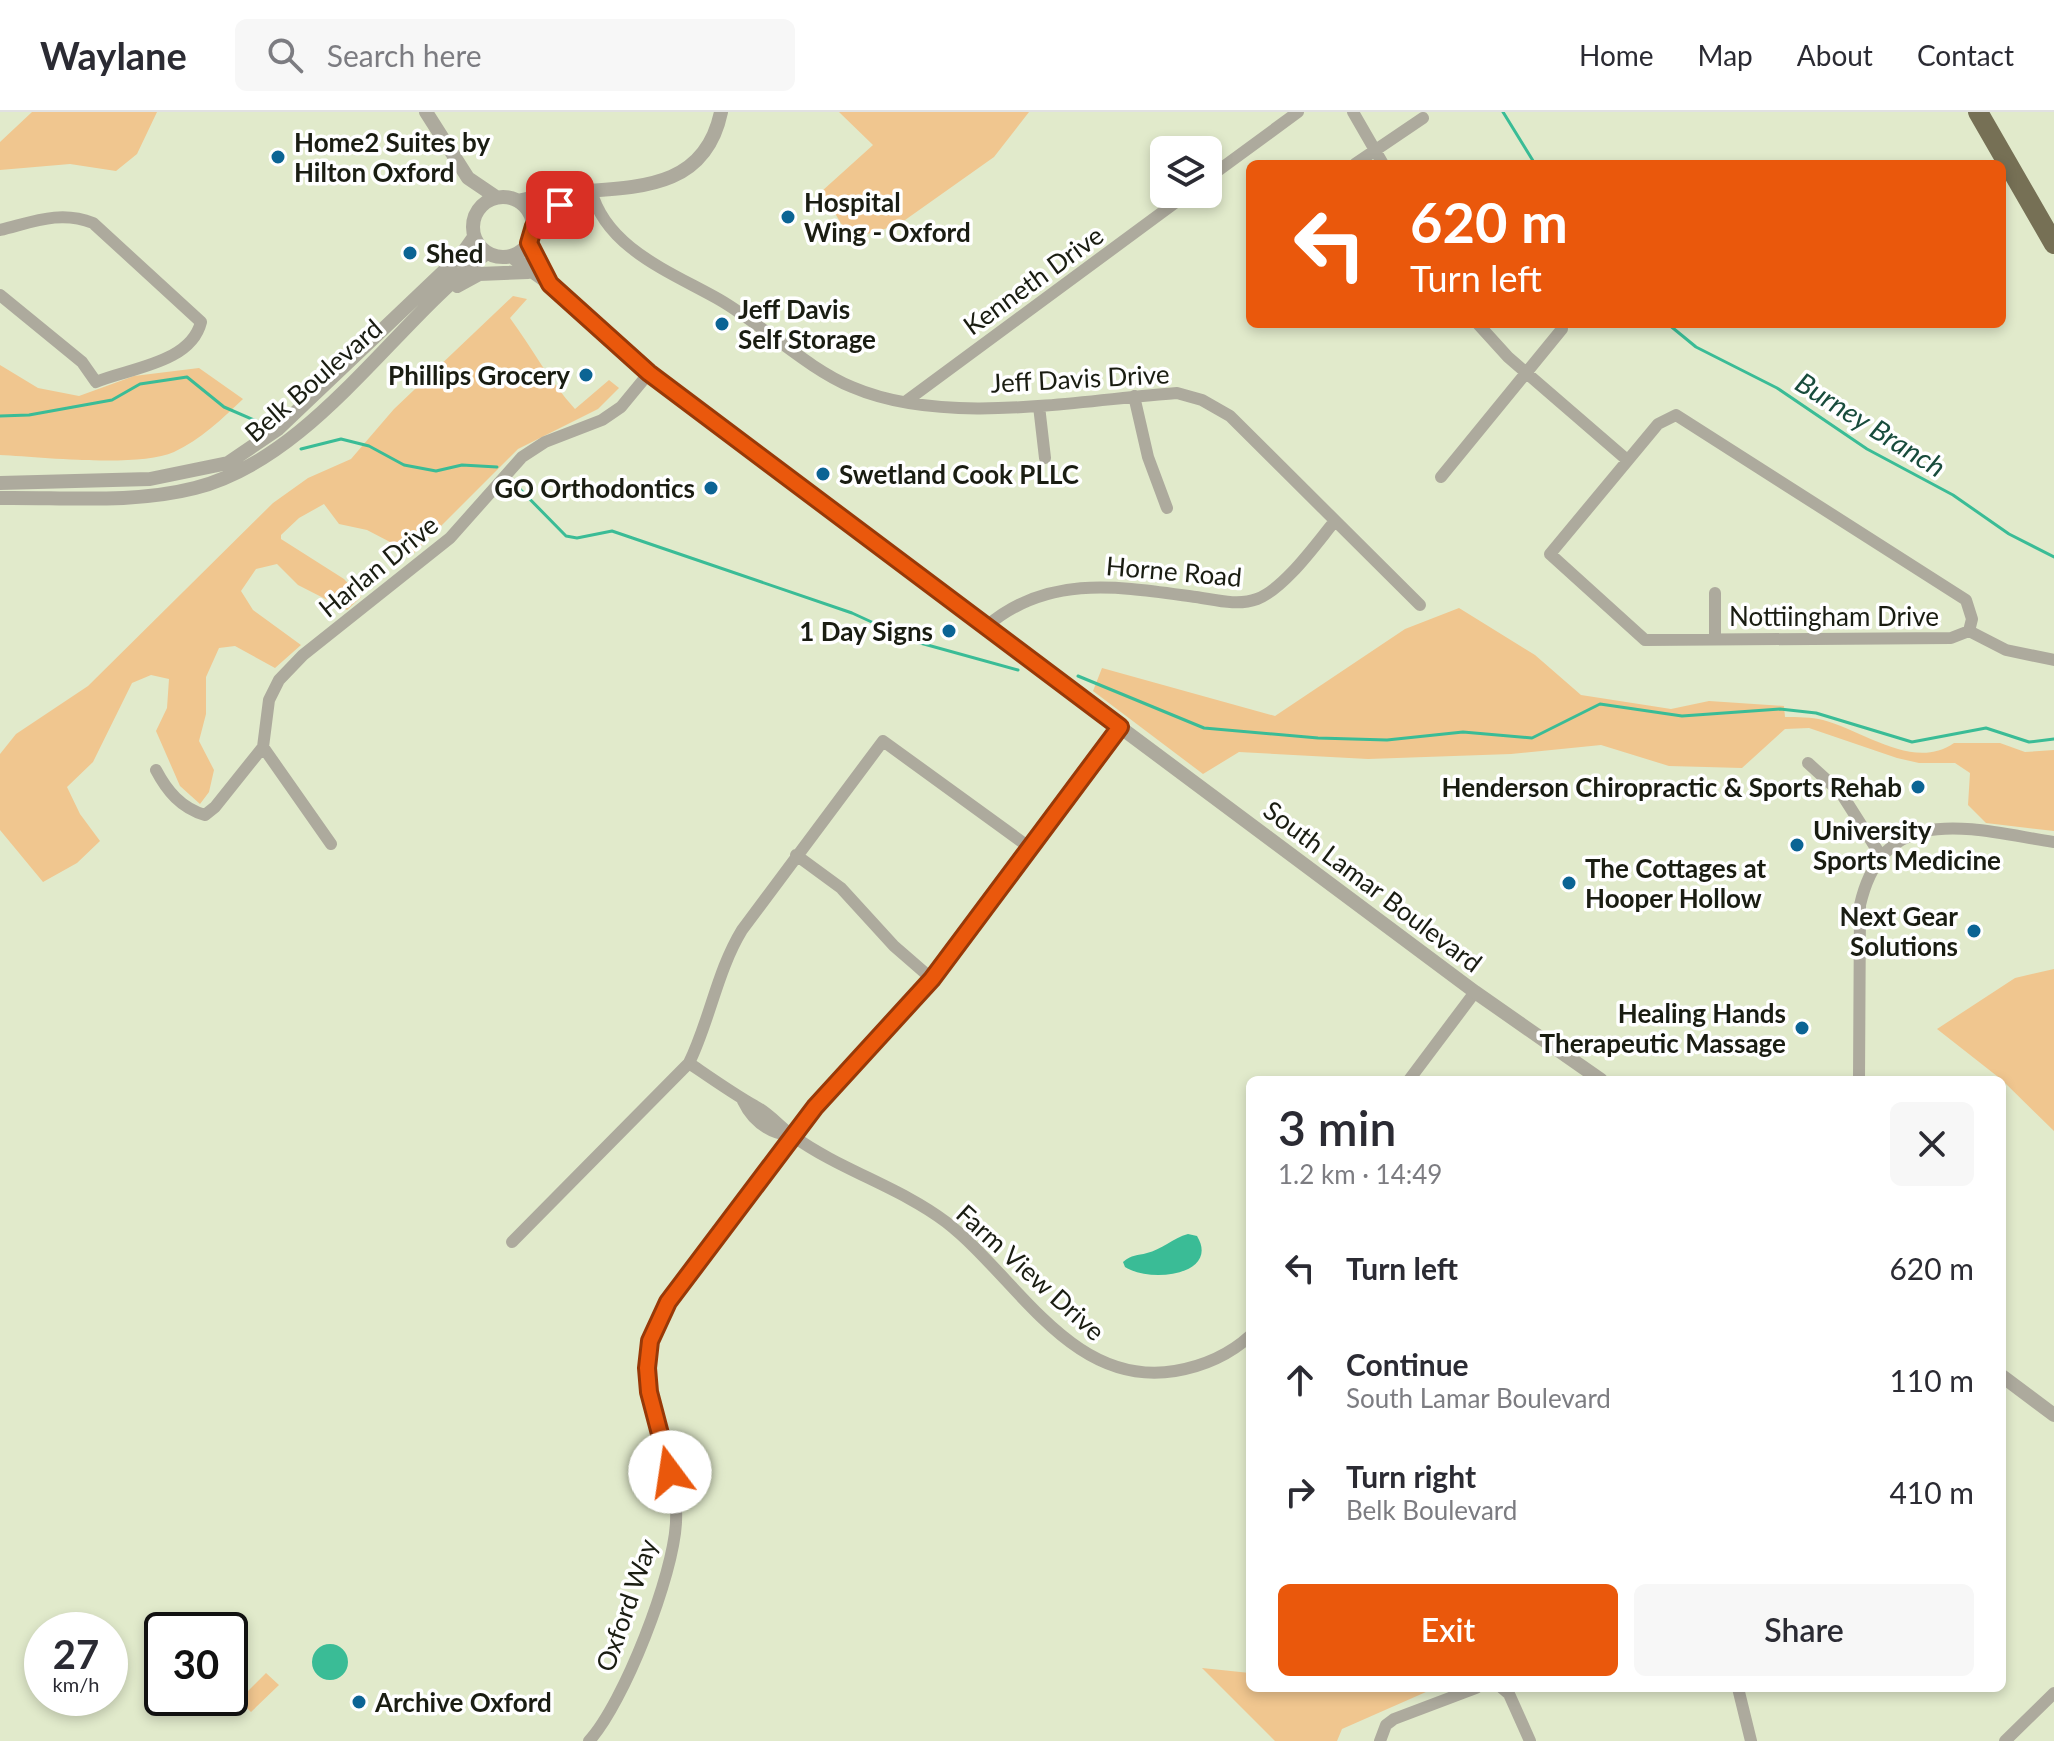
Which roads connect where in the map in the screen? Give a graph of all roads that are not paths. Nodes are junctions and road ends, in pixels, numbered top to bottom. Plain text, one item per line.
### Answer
1 (426, 112) edge
2 (721, 112) edge
3 (1298, 112) edge
4 (1353, 112) edge
5 (1978, 112) edge
6 (1423, 118) dead end
7 (1374, 149) junction
8 (1360, 160) edge
9 (1381, 160) edge
10 (2006, 160) edge
11 (2006, 161) edge
12 (1222, 168) edge
13 (468, 178) junction
14 (587, 190) junction
15 (496, 197) junction
16 (519, 201) junction
17 (1168, 208) edge
18 (477, 211) junction
19 (534, 226) junction
20 (0, 230) edge
21 (474, 237) junction
22 (529, 243) junction
23 (2054, 244) edge
24 (487, 253) junction
25 (511, 256) junction
26 (528, 272) junction
27 (550, 284) junction
28 (443, 293) junction
29 (0, 295) edge
30 (1482, 328) edge
31 (1562, 329) dead end
32 (649, 373) junction
33 (1526, 373) junction
34 (1134, 396) junction
35 (905, 402) junction
36 (1039, 406) junction
37 (1045, 458) dead end
38 (1626, 459) junction
39 (1441, 477) dead end
40 (0, 483) edge
41 (0, 498) edge
42 (1167, 508) dead end
43 (1334, 522) junction
44 (1715, 593) dead end
45 (1420, 605) dead end
46 (987, 626) junction
47 (1969, 631) junction
48 (1715, 639) junction
49 (2054, 660) edge
50 (1120, 727) junction
51 (263, 747) junction
52 (1808, 763) dead end
53 (156, 770) dead end
54 (2054, 842) edge
55 (331, 844) dead end
56 (1029, 847) junction
57 (796, 855) junction
58 (1881, 856) junction
59 (932, 979) junction
60 (1475, 992) junction
61 (689, 1063) junction
62 (1412, 1076) edge
63 (1595, 1076) edge
64 (1859, 1076) edge
65 (792, 1136) junction
66 (512, 1242) dead end
67 (1246, 1339) edge
68 (2006, 1379) edge
69 (2054, 1415) edge
70 (1465, 1692) edge
71 (1507, 1692) edge
72 (1739, 1692) edge
73 (2054, 1693) edge
74 (589, 1741) edge
75 (1380, 1741) edge
76 (1530, 1741) edge
77 (1751, 1741) edge
78 (2005, 1741) edge

1 - 13 street
2 - 14 street
3 - 12 street
4 - 7 street
5 - 10 highway
6 - 7 street
7 - 8 street
7 - 9 street
11 - 23 highway
13 - 15 street
13 - 18 street
14 - 16 street
14 - 19 street
14 - 35 street, Jeff Davis Drive
15 - 16 street
15 - 18 street
16 - 19 street
17 - 35 street, Kenneth Drive
18 - 21 street
19 - 22 street
20 - 29 street
21 - 24 street
21 - 40 street, Belk Boulevard
22 - 25 street
22 - 27 street
24 - 25 street
24 - 28 street, Belk Boulevard
25 - 26 street
26 - 27 street
26 - 28 street
27 - 32 street
28 - 41 street, Belk Boulevard
30 - 33 street
31 - 33 street
32 - 46 street
32 - 51 street, Harlan Drive
33 - 38 street
33 - 39 street
34 - 36 street, Jeff Davis Drive
34 - 42 street
34 - 43 street, Jeff Davis Drive
35 - 36 street, Jeff Davis Drive
36 - 37 street
38 - 47 street, Nottiingham Drive
38 - 48 street, Nottiingham Drive
43 - 45 street, Jeff Davis Drive
43 - 46 street, Horne Road
44 - 48 street
46 - 50 street, South Lamar Boulevard
47 - 48 street, Nottiingham Drive
47 - 49 street
50 - 56 street, Oxford Way
50 - 60 street, South Lamar Boulevard
51 - 53 street
51 - 55 street
52 - 58 street
54 - 58 street
56 - 57 street
56 - 59 street, Oxford Way
57 - 59 street
57 - 61 street
58 - 64 street
59 - 65 street, Oxford Way
60 - 62 street
60 - 63 street, South Lamar Boulevard
61 - 65 street, Farm View Drive
61 - 66 street
65 - 67 street, Farm View Drive
65 - 74 street, Oxford Way
68 - 69 street
70 - 75 street
71 - 76 street
72 - 77 street
73 - 78 street

